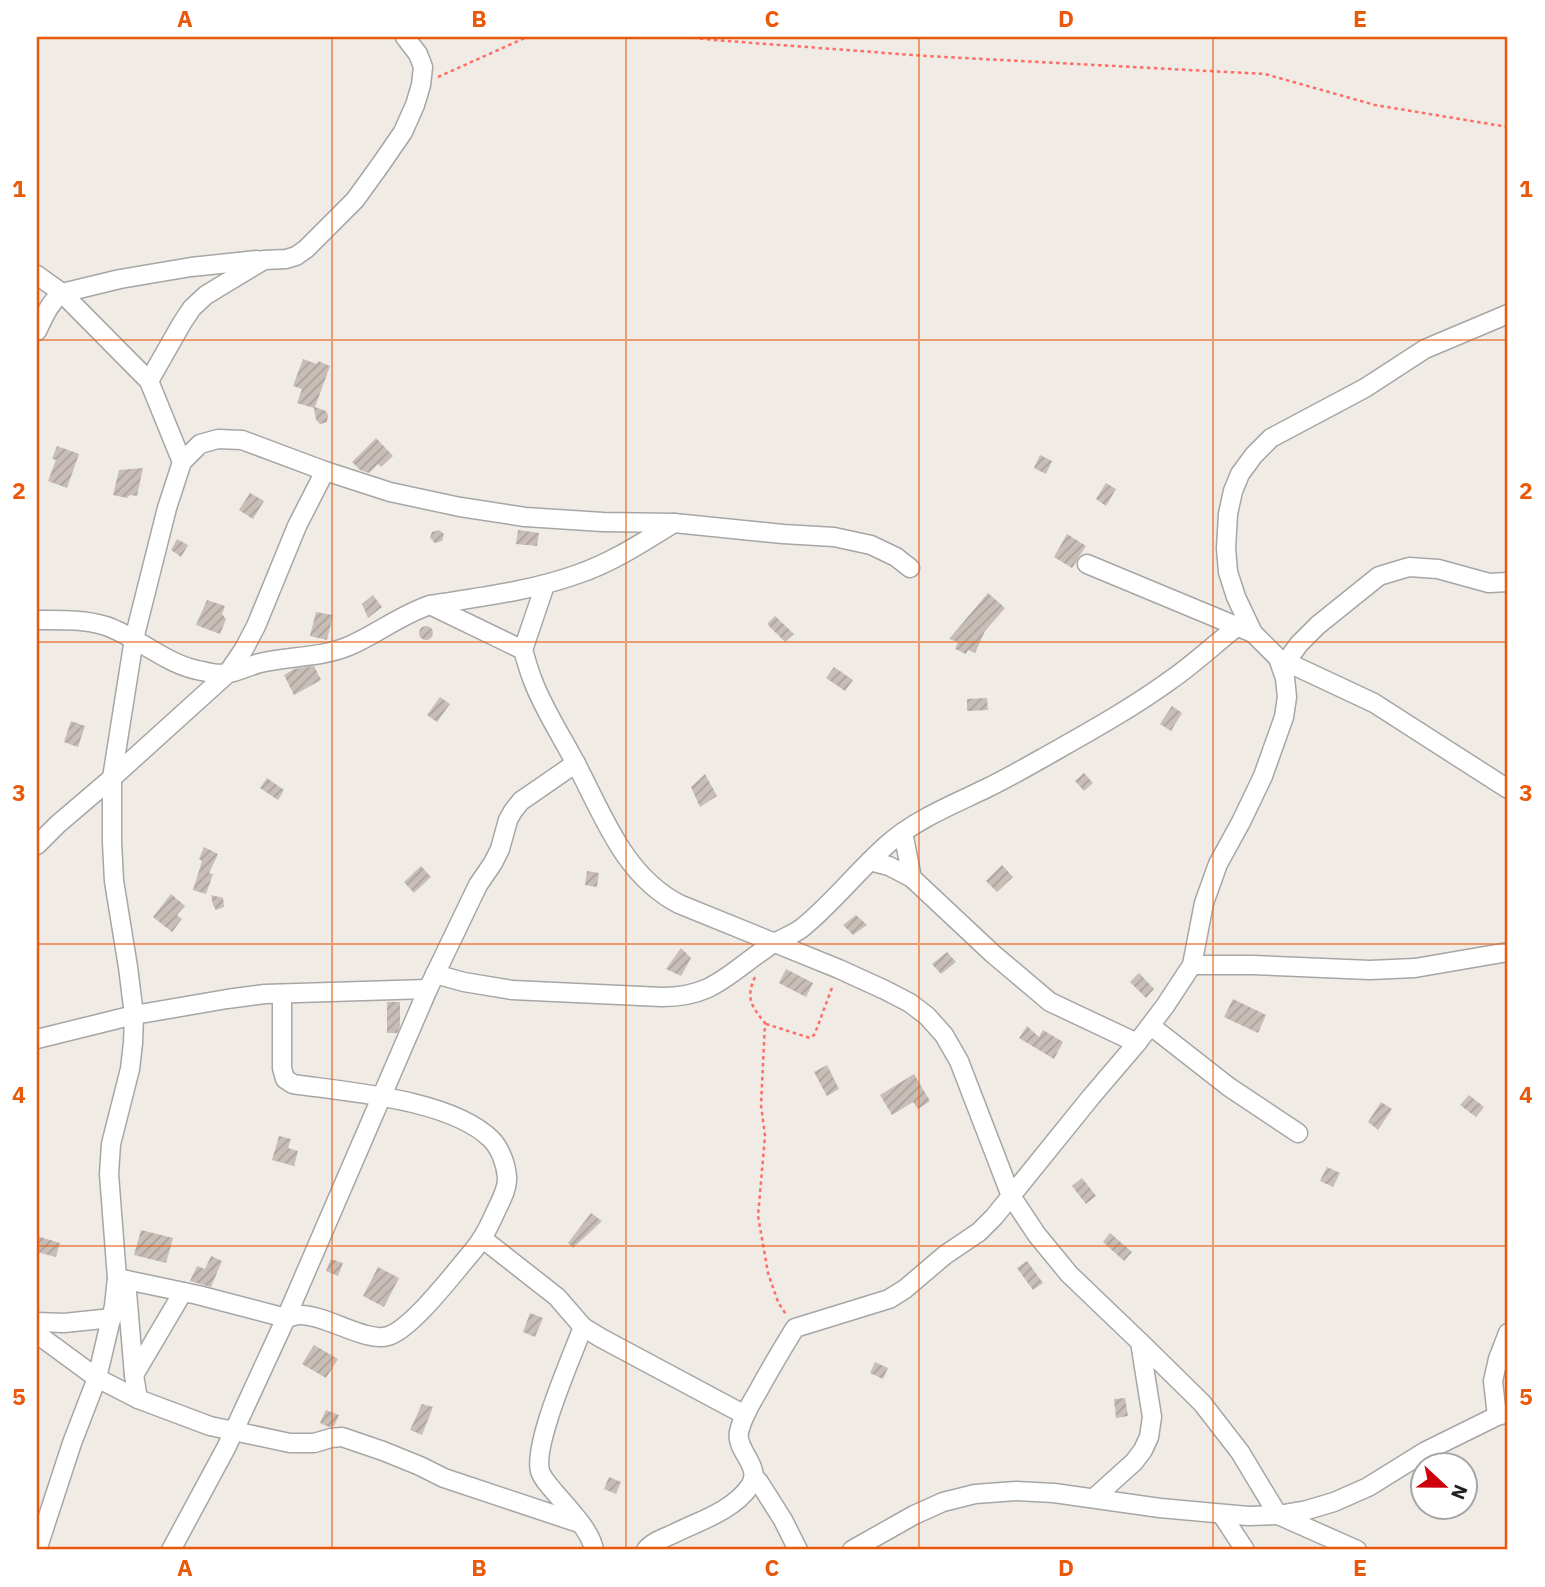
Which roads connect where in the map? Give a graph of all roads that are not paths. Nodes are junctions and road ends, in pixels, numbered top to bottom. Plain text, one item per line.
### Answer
1 (405, 37) edge
2 (424, 37) edge
3 (421, 61) junction
4 (264, 260) junction
5 (37, 275) edge
6 (62, 293) junction
7 (1508, 314) edge
8 (37, 331) edge
9 (149, 381) junction
10 (182, 462) junction
11 (326, 471) junction
12 (674, 523) junction
13 (1087, 564) dead end
14 (910, 568) dead end
15 (1508, 582) edge
16 (545, 585) junction
17 (430, 605) junction
18 (37, 620) edge
19 (1245, 629) junction
20 (134, 639) junction
21 (523, 650) junction
22 (1282, 660) junction
23 (227, 674) junction
24 (576, 763) junction
25 (112, 778) junction
26 (1508, 789) edge
27 (903, 832) junction
28 (37, 845) edge
29 (870, 861) junction
30 (912, 878) junction
31 (771, 945) junction
32 (1508, 951) edge
33 (1192, 965) junction
34 (432, 981) junction
35 (282, 994) junction
36 (134, 1015) junction
37 (1151, 1026) junction
38 (37, 1039) edge
39 (1137, 1043) junction
40 (382, 1097) junction
41 (1298, 1133) dead end
42 (1011, 1196) junction
43 (483, 1239) junction
44 (121, 1279) junction
45 (183, 1292) junction
46 (112, 1318) junction
47 (286, 1318) junction
48 (37, 1322) edge
49 (583, 1327) junction
50 (1508, 1333) edge
51 (37, 1334) edge
52 (1140, 1342) junction
53 (134, 1375) junction
54 (97, 1378) junction
55 (138, 1399) junction
56 (745, 1415) junction
57 (1502, 1415) edge
58 (211, 1426) junction
59 (234, 1431) junction
60 (218, 1464) junction
61 (754, 1477) junction
62 (1094, 1498) junction
63 (1222, 1515) junction
64 (1278, 1515) junction
65 (579, 1523) junction
66 (37, 1550) edge
67 (171, 1550) edge
68 (594, 1550) edge
69 (646, 1550) edge
70 (798, 1550) edge
71 (852, 1550) edge
72 (1245, 1550) edge
73 (1357, 1550) edge

1 - 3 street
2 - 3 street
3 - 4 street
4 - 6 street
4 - 9 street
5 - 6 street
6 - 8 street
6 - 9 street
7 - 19 street
9 - 10 street
10 - 11 street
10 - 20 street
11 - 12 street
11 - 23 street
12 - 14 street
12 - 16 street
13 - 19 street
15 - 22 street
16 - 17 street
16 - 21 street
17 - 21 street
17 - 23 street
18 - 20 street
19 - 22 street
19 - 27 street
20 - 23 street
20 - 25 street
21 - 24 street
22 - 26 street
22 - 33 street
23 - 25 street
24 - 31 street
24 - 34 street
25 - 28 street
25 - 36 street
27 - 29 street
27 - 30 street
29 - 30 street
29 - 31 street
30 - 39 street
31 - 34 street
31 - 42 street
32 - 33 street
33 - 37 street
34 - 35 street
34 - 40 street
35 - 36 street
35 - 40 street
36 - 38 street
36 - 44 street
37 - 39 street
37 - 41 street
39 - 42 street
40 - 43 street
40 - 47 street
42 - 52 street
42 - 56 street
43 - 47 street
43 - 49 street
44 - 45 street
44 - 46 street
44 - 53 street
45 - 47 street
45 - 53 street
46 - 48 street
46 - 54 street
47 - 59 street
49 - 56 street
49 - 65 street
50 - 57 street
51 - 54 street
52 - 62 street
52 - 64 street
53 - 55 street
54 - 55 street
54 - 66 street
55 - 58 street
56 - 61 street
57 - 64 street
58 - 59 street
58 - 60 street
59 - 60 street
59 - 65 street
60 - 67 street
61 - 69 street
61 - 70 street
62 - 63 street
62 - 71 street
63 - 64 street
63 - 72 street
64 - 73 street
65 - 68 street

